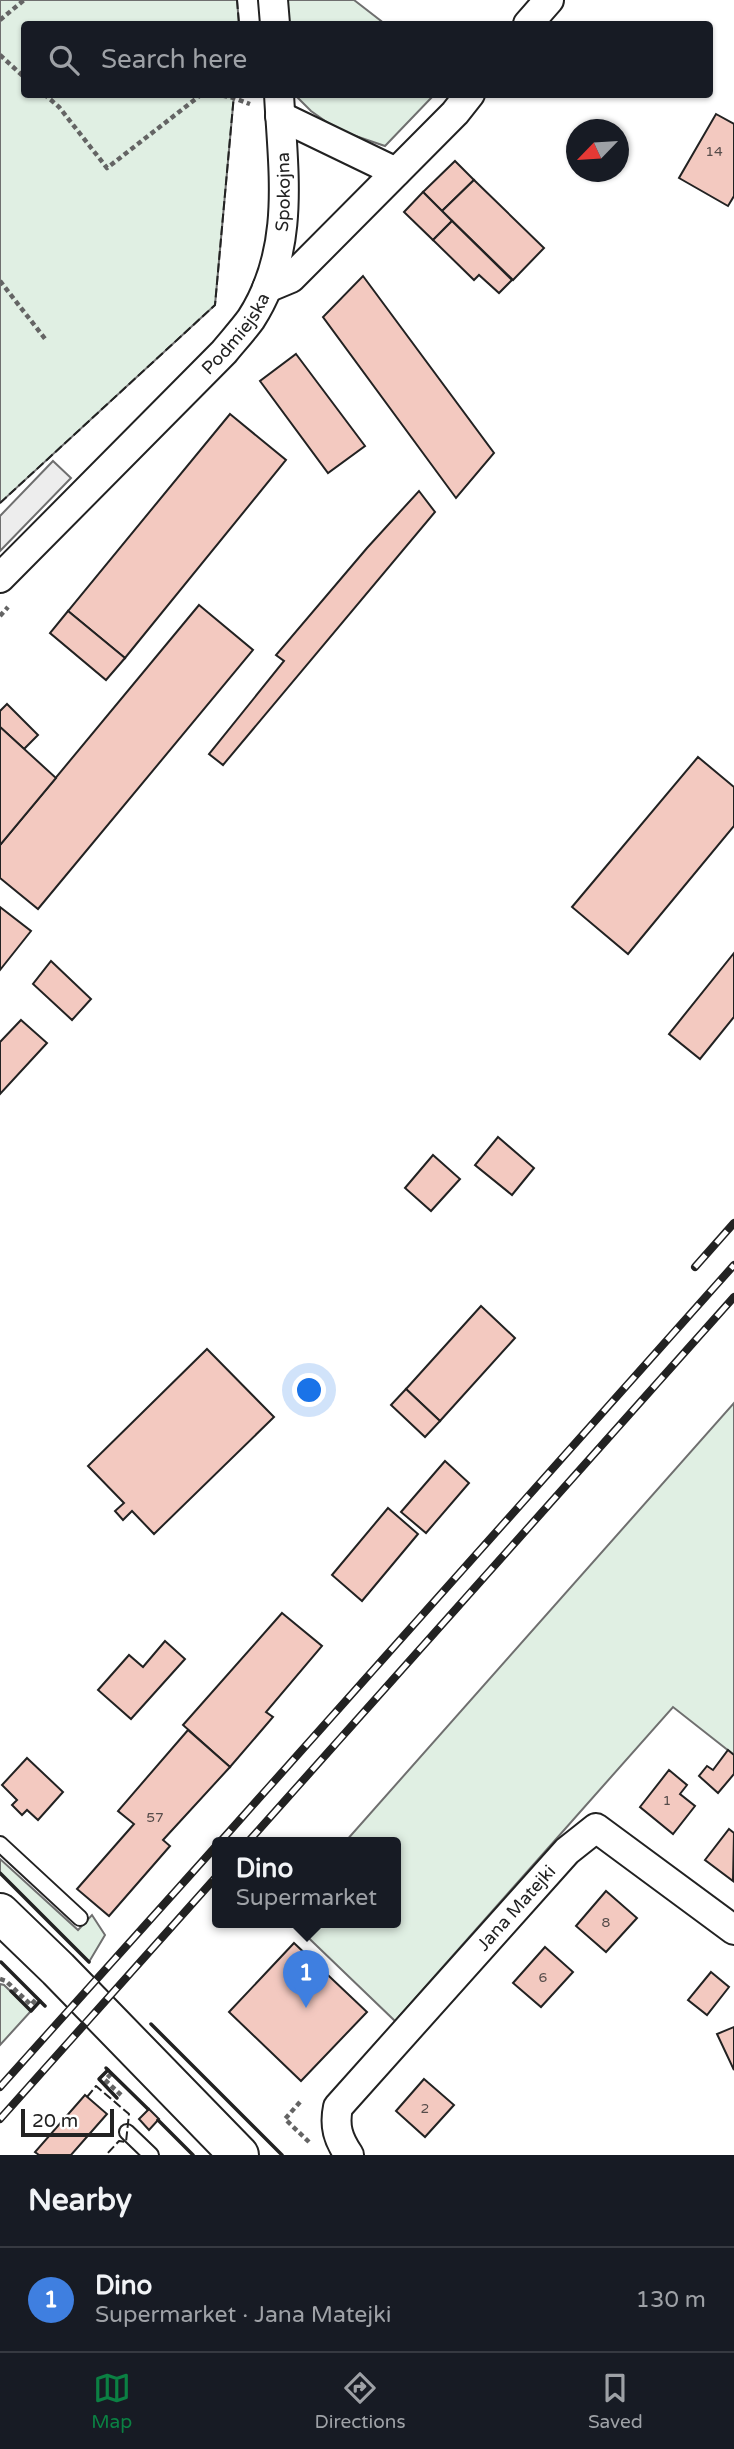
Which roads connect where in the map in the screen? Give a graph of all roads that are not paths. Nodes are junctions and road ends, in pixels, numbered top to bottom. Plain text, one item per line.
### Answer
1 (273, 0) edge
2 (549, 0) edge
3 (275, 21) edge
4 (531, 21) edge
5 (466, 98) edge
6 (279, 105) edge
7 (396, 172) junction
8 (268, 288) junction
9 (0, 578) edge
10 (0, 1844) edge
11 (0, 1913) edge
12 (80, 1918) dead end
13 (734, 1930) edge
14 (127, 2132) dead end
15 (151, 2155) edge
16 (239, 2155) edge
17 (349, 2155) edge

1 - 3 street
2 - 4 street
5 - 7 street, Podmiejska
6 - 7 street
6 - 8 street, Spokojna
7 - 8 street, Podmiejska
8 - 9 street, Podmiejska
10 - 12 lane
11 - 16 street
13 - 17 street, Jana Matejki
14 - 15 lane

